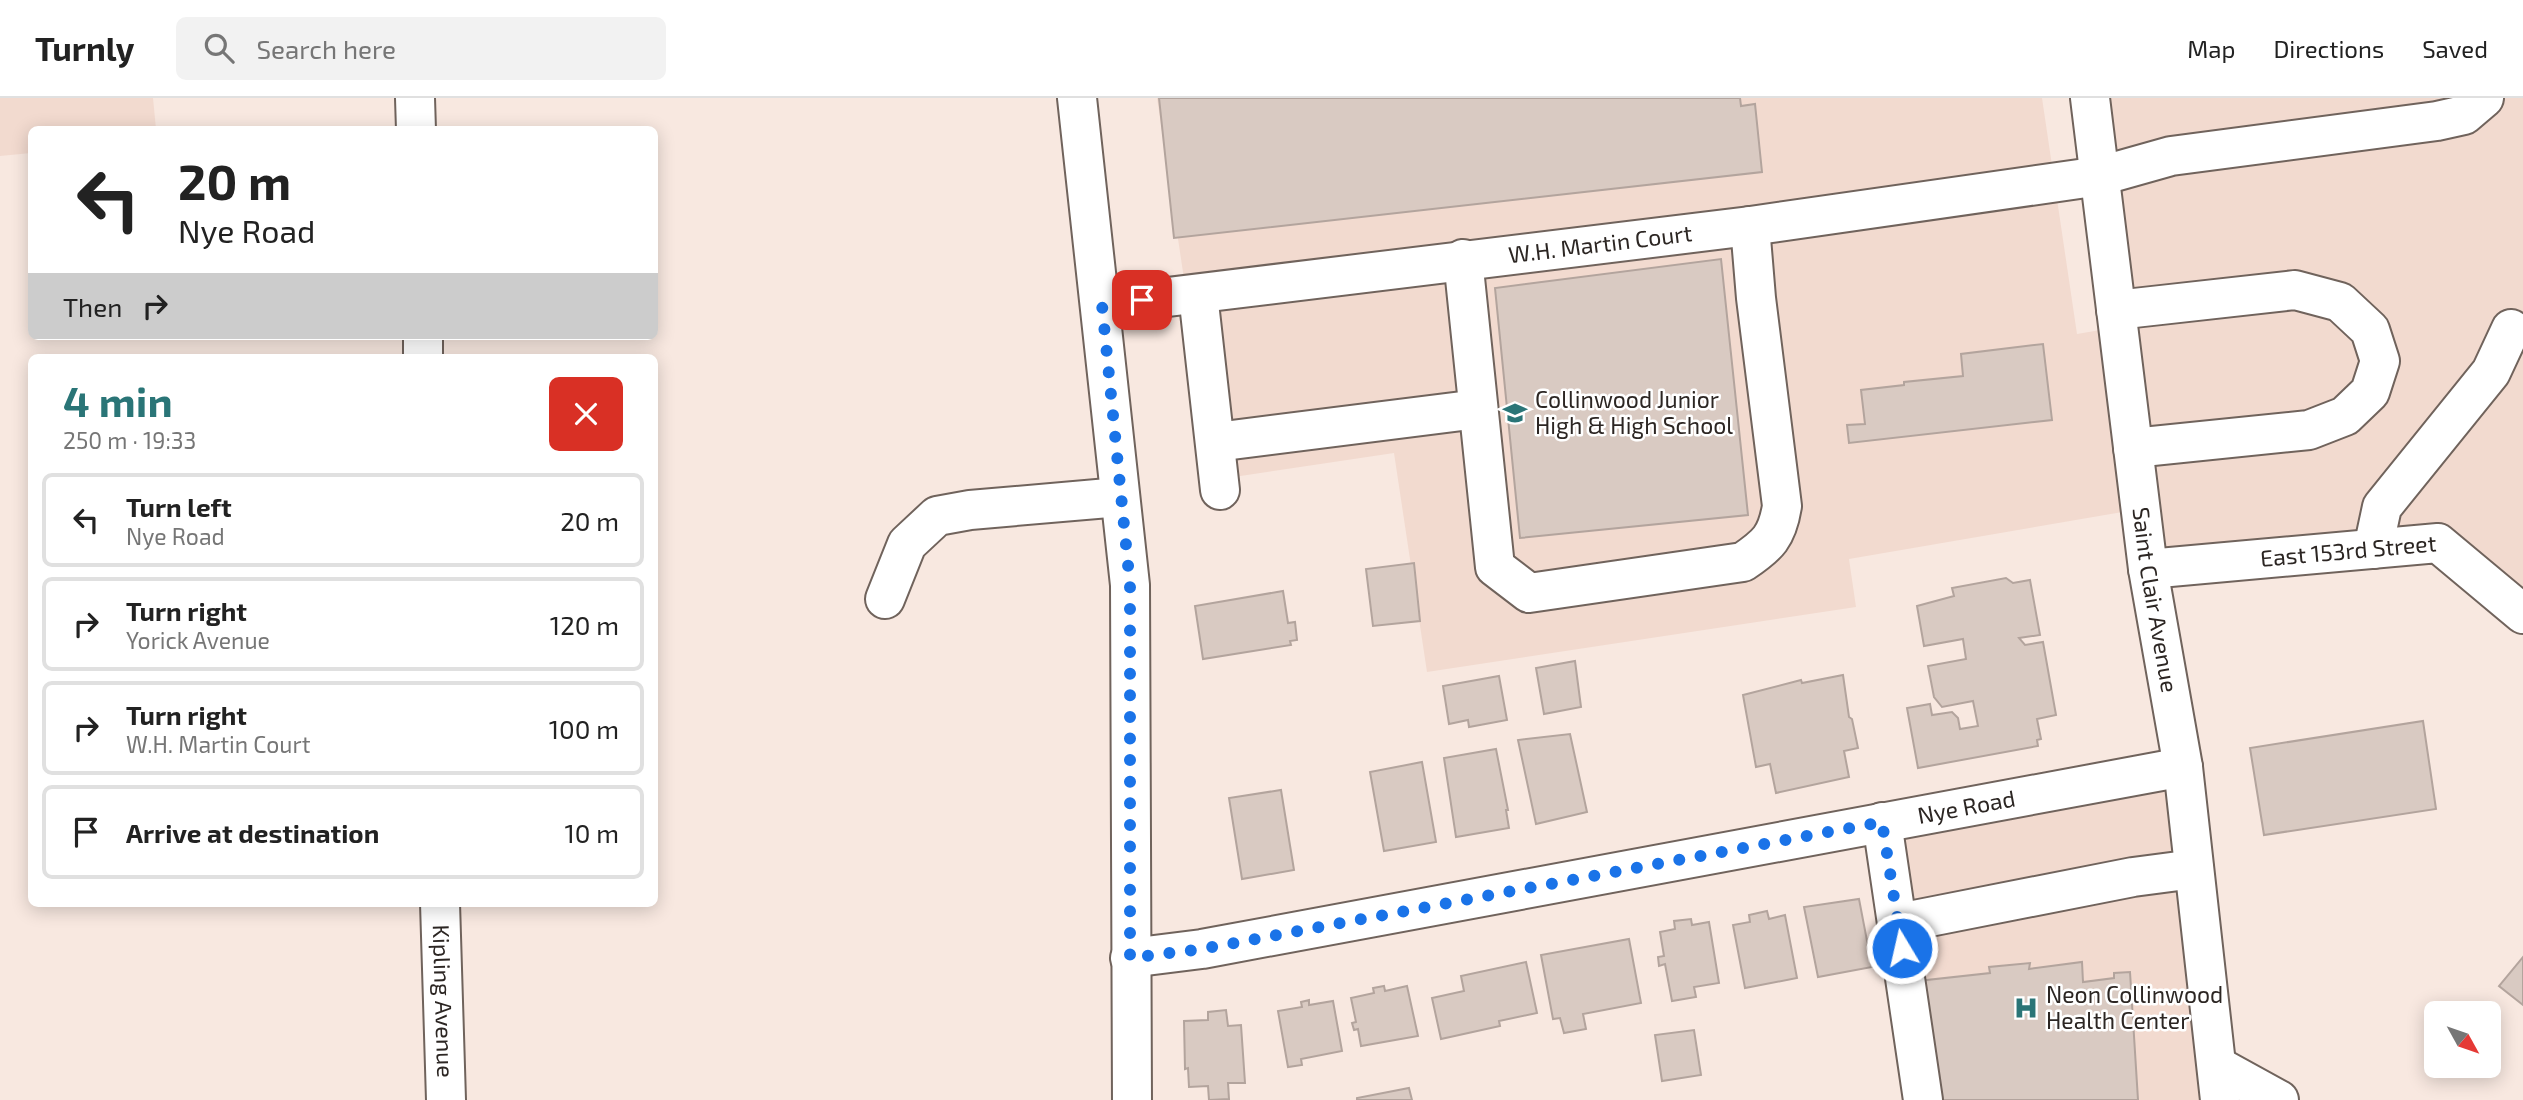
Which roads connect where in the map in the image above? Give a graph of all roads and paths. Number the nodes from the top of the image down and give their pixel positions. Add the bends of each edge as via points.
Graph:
1 (415, 98) edge
2 (1077, 98) edge
3 (2090, 98) edge
4 (2484, 98) edge
5 (416, 126) edge
6 (2100, 177) junction
7 (1750, 226) junction
8 (1463, 259) junction
9 (1198, 294) junction
10 (1102, 305) junction
11 (2116, 310) junction
12 (2519, 327) edge
13 (1478, 408) junction
14 (1216, 442) junction
15 (2133, 448) junction
16 (1220, 490) dead end
17 (1120, 497) junction
18 (2373, 549) junction
19 (2148, 569) junction
20 (885, 599) dead end
21 (2523, 614) edge
22 (2183, 767) junction
23 (1882, 822) junction
24 (2194, 869) junction
25 (440, 907) edge
26 (1899, 923) junction
27 (1130, 958) junction
28 (2219, 1083) edge
29 (446, 1100) edge
30 (1132, 1100) edge
31 (1923, 1100) edge
32 (2279, 1100) edge

1 - 5 street
2 - 10 street
3 - 6 street, Saint Clair Avenue
4 - 6 street, W.H. Martin Court via 2464,114 2437,121 2171,156
6 - 7 street, W.H. Martin Court
6 - 11 street, Saint Clair Avenue
7 - 8 street, W.H. Martin Court
7 - 13 street via 1782,506 1779,528 1764,548 1743,562 1529,593 1495,567
8 - 9 street, W.H. Martin Court
8 - 13 street
9 - 10 street, W.H. Martin Court
9 - 14 street
10 - 17 street
11 - 15 street, Saint Clair Avenue
11 - 15 street via 2295,290 2340,302 2370,330 2380,361 2370,392 2345,416 2309,430
12 - 18 street via 2491,372 2382,507
13 - 14 street
14 - 16 street
15 - 19 street, Saint Clair Avenue
17 - 20 street via 937,516 907,544
17 - 27 street via 1130,585
18 - 19 street, East 153rd Street
18 - 21 street, East 153rd Street via 2438,543
19 - 22 street, Saint Clair Avenue
22 - 23 street, Nye Road
22 - 24 street, Saint Clair Avenue
23 - 26 street
23 - 27 street, Nye Road via 1216,947
24 - 26 street
24 - 28 street, Saint Clair Avenue
25 - 29 street, Kipling Avenue
26 - 31 street
27 - 30 street
28 - 32 street

